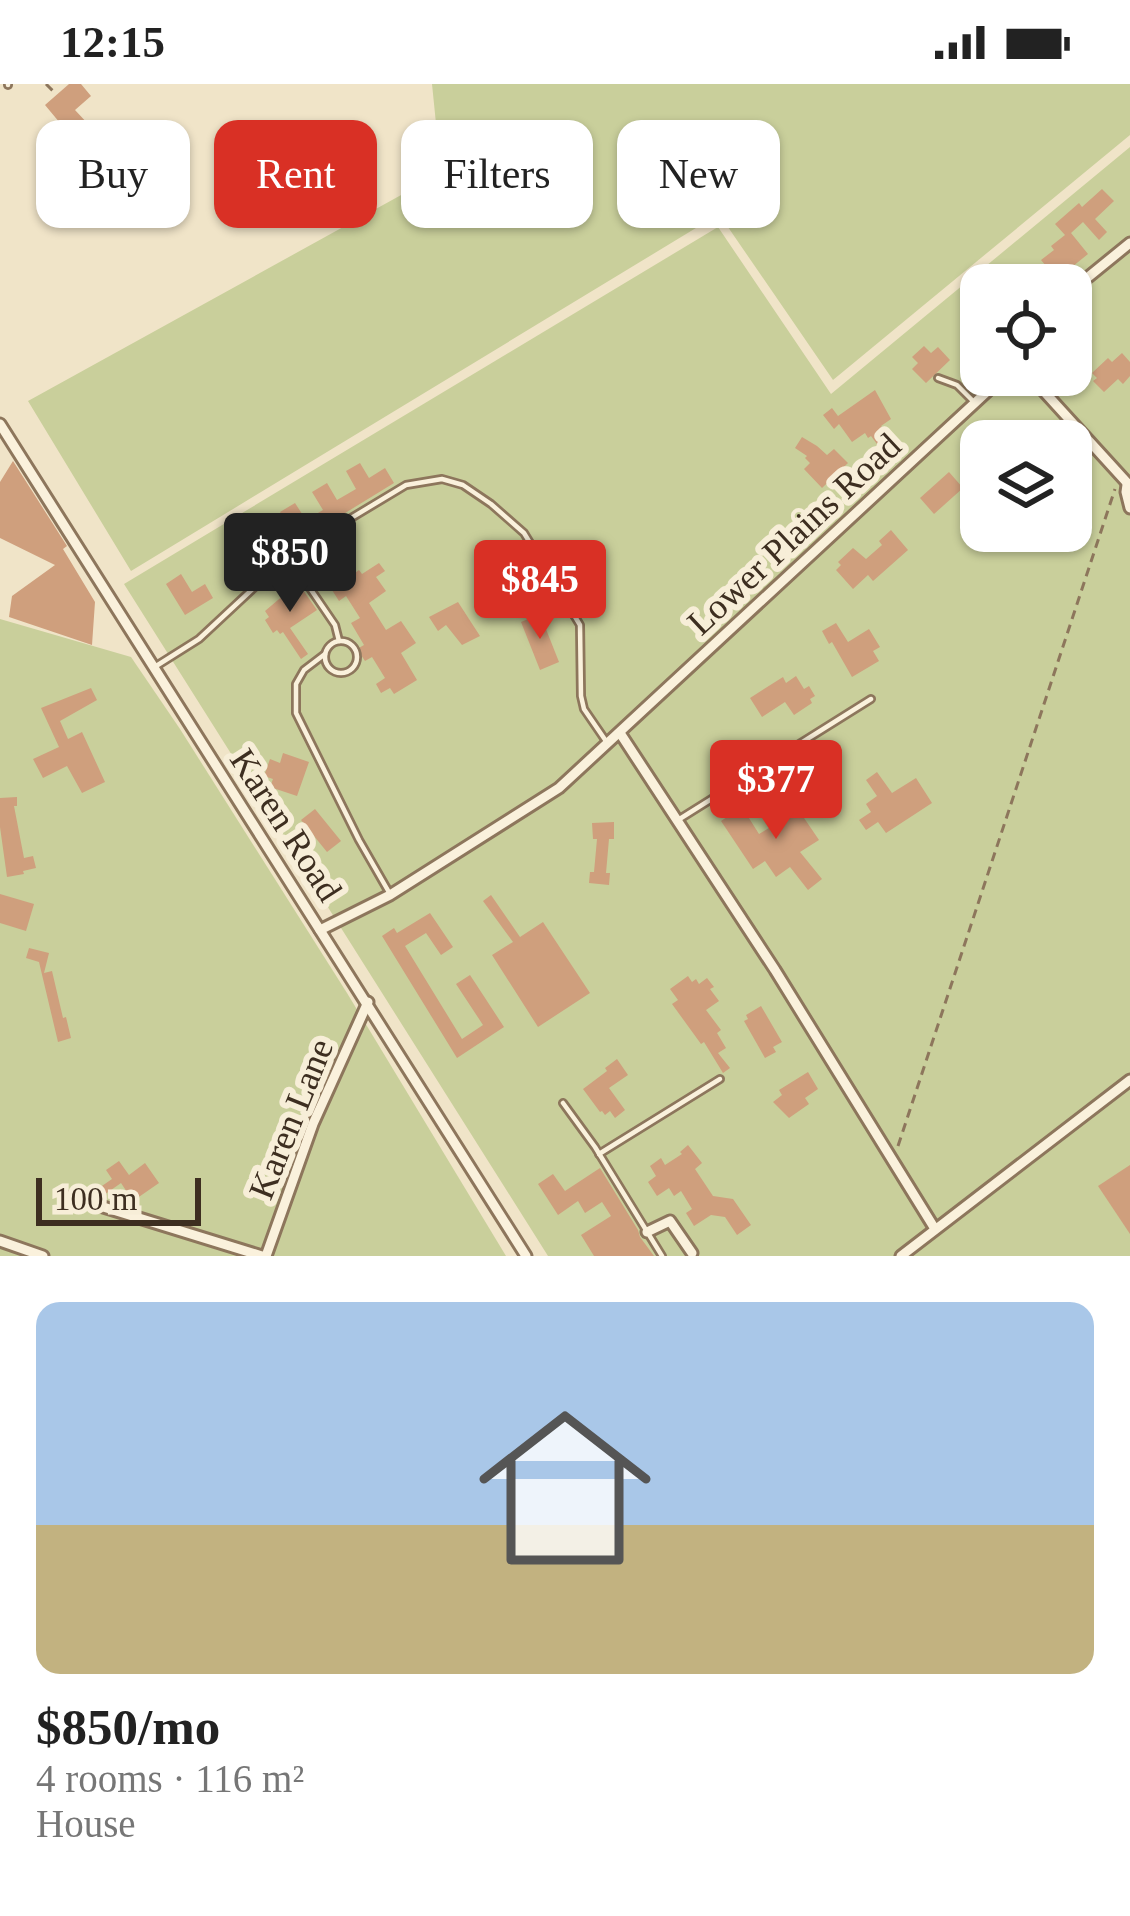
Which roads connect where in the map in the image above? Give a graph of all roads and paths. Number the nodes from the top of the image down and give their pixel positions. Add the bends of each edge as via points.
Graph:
1 (46, 84) edge
2 (54, 92) dead end
3 (1130, 243) edge
4 (1092, 274) edge
5 (938, 378) dead end
6 (984, 396) edge
7 (1048, 396) edge
8 (976, 404) junction
9 (0, 426) edge
10 (1126, 483) edge
11 (1130, 508) edge
12 (288, 556) junction
13 (338, 641) junction
14 (325, 654) junction
15 (153, 668) junction
16 (871, 699) dead end
17 (620, 733) junction
18 (608, 745) junction
19 (678, 820) junction
20 (390, 895) junction
21 (320, 930) junction
22 (368, 1002) junction
23 (720, 1078) dead end
24 (1130, 1080) edge
25 (562, 1103) dead end
26 (599, 1154) junction
27 (894, 1160) junction
28 (71, 1197) dead end
29 (935, 1229) junction
30 (647, 1232) junction
31 (0, 1241) edge
32 (692, 1253) edge
33 (44, 1256) edge
34 (264, 1256) edge
35 (526, 1256) edge
36 (662, 1256) edge
37 (901, 1256) edge

1 - 2 path
3 - 4 street
5 - 8 lane
6 - 8 street, Lower Plains Road
7 - 10 street
8 - 17 street, Lower Plains Road
9 - 15 street, Karen Road
10 - 11 street
10 - 27 path
12 - 13 lane
12 - 15 lane via 200,639
12 - 18 lane via 406,485 463,485 524,533 580,625 584,709
13 - 14 lane
13 - 14 lane via 355,650 352,668 334,672
14 - 20 lane via 296,684 296,713
15 - 21 street, Karen Road
16 - 19 lane
17 - 18 street, Lower Plains Road
17 - 19 street
18 - 20 street, Lower Plains Road via 536,804
19 - 27 street
20 - 21 street, Lower Plains Road
21 - 22 street, Karen Road
22 - 34 street, Karen Lane
22 - 35 street, Karen Road
23 - 26 lane
24 - 29 street
25 - 26 lane
26 - 30 lane
27 - 29 street
28 - 34 street
29 - 37 street
30 - 32 street via 670,1221
30 - 36 lane
31 - 33 street

